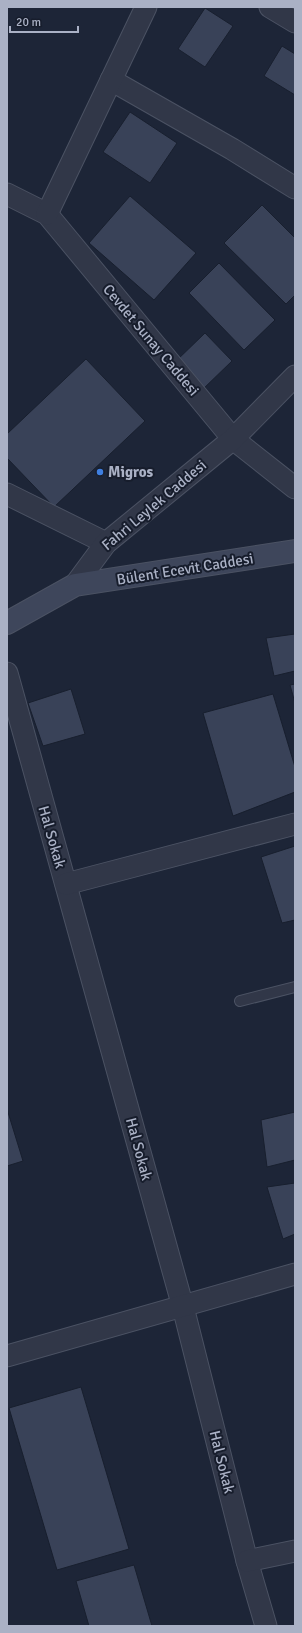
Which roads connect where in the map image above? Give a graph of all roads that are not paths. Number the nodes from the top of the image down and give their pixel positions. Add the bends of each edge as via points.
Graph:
1 (146, 7) edge
2 (270, 7) edge
3 (295, 22) edge
4 (111, 80) junction
5 (295, 188) edge
6 (7, 194) edge
7 (47, 214) junction
8 (295, 376) edge
9 (233, 439) junction
10 (295, 488) edge
11 (7, 494) edge
12 (106, 543) junction
13 (295, 551) edge
14 (74, 585) junction
15 (7, 623) edge
16 (7, 673) edge
17 (295, 824) edge
18 (66, 884) junction
19 (295, 987) edge
20 (240, 1001) dead end
21 (295, 1274) edge
22 (183, 1306) junction
23 (7, 1356) edge
24 (295, 1551) edge
25 (247, 1561) junction
26 (266, 1626) edge

1 - 4 street
2 - 3 street
4 - 5 street
4 - 7 street
6 - 7 street, Cevdet Sunay Caddesi
7 - 9 street, Cevdet Sunay Caddesi
8 - 9 street, Fahri Leylek Caddesi
9 - 10 street, Cevdet Sunay Caddesi
9 - 12 street, Fahri Leylek Caddesi
11 - 12 street
12 - 14 street, Fahri Leylek Caddesi
13 - 14 street, Bülent Ecevit Caddesi
14 - 15 street, Fahri Leylek Caddesi
16 - 18 street, Hal Sokak
17 - 18 street
18 - 22 street, Hal Sokak
19 - 20 lane
21 - 22 street
22 - 23 street
22 - 25 street, Hal Sokak
24 - 25 street
25 - 26 street, Hal Sokak

